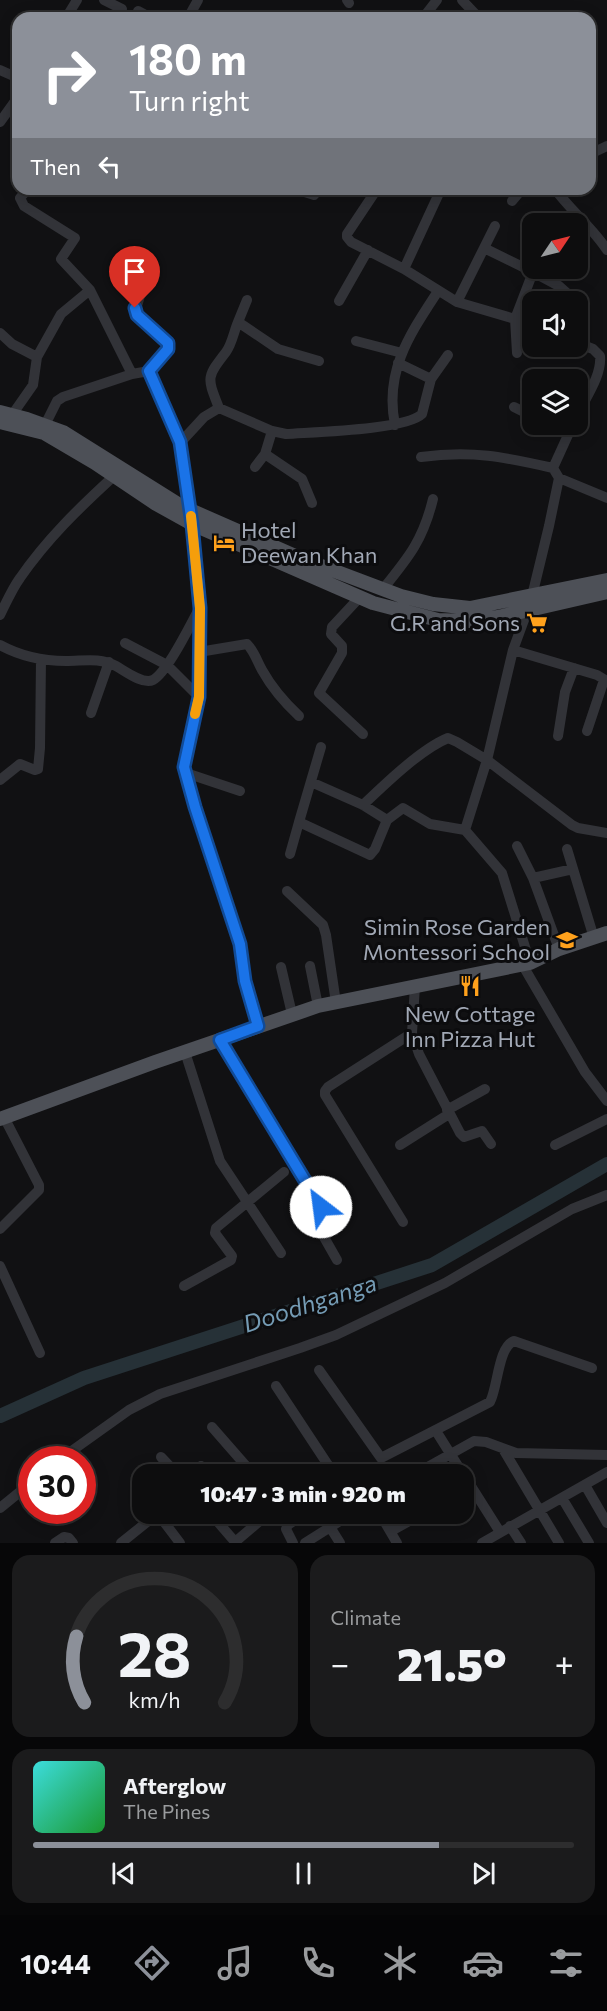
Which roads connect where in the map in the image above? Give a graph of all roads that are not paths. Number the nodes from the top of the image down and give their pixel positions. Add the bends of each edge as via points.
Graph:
1 (104, 0) edge
2 (437, 0) edge
3 (462, 0) edge
4 (122, 9) dead end
5 (428, 12) edge
6 (473, 12) edge
7 (12, 105) edge
8 (0, 122) edge
9 (23, 195) edge
10 (373, 195) edge
11 (438, 195) edge
12 (517, 195) edge
13 (560, 195) edge
14 (512, 201) dead end
15 (495, 226) dead end
16 (602, 233) edge
17 (484, 248) junction
18 (369, 250) junction
19 (607, 250) edge
20 (147, 267) dead end
21 (522, 267) edge
22 (404, 269) junction
23 (530, 279) edge
24 (546, 279) edge
25 (90, 290) junction
26 (438, 291) junction
27 (565, 291) edge
28 (247, 300) dead end
29 (339, 301) dead end
30 (457, 303) junction
31 (515, 318) junction
32 (522, 321) edge
33 (238, 322) junction
34 (0, 333) edge
35 (356, 341) dead end
36 (588, 348) edge
37 (517, 353) dead end
38 (448, 355) dead end
39 (37, 357) junction
40 (400, 358) junction
41 (319, 361) dead end
42 (604, 368) edge
43 (149, 371) junction
44 (132, 374) junction
45 (431, 379) junction
46 (588, 396) edge
47 (514, 407) dead end
48 (219, 408) junction
49 (522, 411) edge
50 (4, 416) edge
51 (394, 424) junction
52 (45, 425) junction
53 (272, 431) junction
54 (568, 435) edge
55 (180, 442) junction
56 (265, 454) junction
57 (421, 458) dead end
58 (255, 467) dead end
59 (556, 473) junction
60 (114, 476) junction
61 (607, 498) edge
62 (433, 499) dead end
63 (312, 503) dead end
64 (191, 517) junction
65 (607, 579) edge
66 (383, 589) junction
67 (607, 592) edge
68 (359, 598) junction
69 (530, 603) junction
70 (200, 608) junction
71 (0, 615) edge
72 (124, 643) dead end
73 (0, 645) edge
74 (513, 650) junction
75 (199, 652) junction
76 (41, 659) junction
77 (109, 662) junction
78 (167, 665) junction
79 (574, 668) junction
80 (606, 681) edge
81 (199, 697) junction
82 (90, 713) dead end
83 (299, 716) dead end
84 (587, 731) dead end
85 (363, 734) dead end
86 (558, 736) dead end
87 (321, 747) dead end
88 (487, 760) junction
89 (186, 773) junction
90 (0, 780) edge
91 (311, 782) junction
92 (240, 791) dead end
93 (363, 805) junction
94 (387, 820) junction
95 (299, 822) junction
96 (465, 830) junction
97 (607, 832) edge
98 (518, 846) dead end
99 (567, 849) dead end
100 (290, 854) dead end
101 (573, 869) junction
102 (533, 878) junction
103 (287, 891) dead end
104 (601, 935) edge
105 (559, 950) junction
106 (526, 964) junction
107 (310, 966) dead end
108 (280, 967) dead end
109 (415, 986) junction
110 (336, 1003) junction
111 (318, 1006) junction
112 (292, 1014) junction
113 (258, 1026) junction
114 (412, 1033) junction
115 (220, 1040) junction
116 (185, 1052) junction
117 (485, 1089) dead end
118 (607, 1101) edge
119 (448, 1112) junction
120 (2, 1118) edge
121 (607, 1119) edge
122 (491, 1144) dead end
123 (555, 1144) dead end
124 (400, 1145) dead end
125 (284, 1172) dead end
126 (607, 1195) edge
127 (247, 1204) junction
128 (403, 1222) dead end
129 (0, 1229) edge
130 (281, 1253) dead end
131 (337, 1260) dead end
132 (0, 1266) edge
133 (184, 1286) dead end
134 (40, 1353) dead end
135 (592, 1368) dead end
136 (320, 1370) dead end
137 (276, 1386) dead end
138 (212, 1427) dead end
139 (436, 1431) junction
140 (79, 1446) edge
141 (503, 1449) junction
142 (451, 1454) junction
143 (607, 1455) edge
144 (161, 1457) dead end
145 (168, 1464) edge
146 (244, 1464) edge
147 (327, 1464) edge
148 (433, 1464) edge
149 (457, 1464) edge
150 (607, 1472) edge
151 (585, 1485) junction
152 (18, 1493) edge
153 (562, 1498) junction
154 (474, 1499) edge
155 (0, 1508) edge
156 (539, 1510) junction
157 (607, 1523) edge
158 (146, 1524) edge
159 (165, 1524) edge
160 (220, 1524) edge
161 (256, 1524) edge
162 (289, 1524) edge
163 (335, 1524) edge
164 (386, 1524) edge
165 (404, 1524) edge
166 (253, 1526) joint
167 (510, 1526) junction
168 (330, 1527) junction
169 (391, 1531) junction
170 (497, 1537) edge
171 (126, 1541) edge
172 (55, 1543) edge
173 (73, 1543) edge
174 (180, 1543) edge
175 (236, 1543) edge
176 (293, 1543) edge
177 (305, 1543) edge
178 (340, 1543) edge
179 (397, 1543) edge
180 (482, 1543) edge
181 (521, 1543) edge
182 (559, 1543) edge
183 (590, 1543) edge

1 - 4 street
2 - 5 street
3 - 6 street
7 - 8 street
9 - 25 street via 20,198 24,206 75,238 61,260
10 - 18 street via 347,237
11 - 22 street
12 - 14 street
13 - 16 street via 574,213
15 - 17 street
16 - 19 street
17 - 21 street
17 - 30 street
18 - 22 street
18 - 29 street
20 - 43 street via 145,288 135,312 169,346
22 - 26 street
23 - 31 street
24 - 27 street
25 - 39 street via 61,314
25 - 44 street
26 - 30 street
26 - 40 street
28 - 33 street
30 - 31 street
31 - 32 street
31 - 37 street
33 - 41 street via 278,349
33 - 48 street via 211,376
34 - 39 street
35 - 40 street
36 - 42 street via 600,356
38 - 45 street
39 - 50 street via 33,385
40 - 45 street
40 - 51 street via 391,394
42 - 46 street
43 - 44 street
43 - 55 street
44 - 52 street via 63,397
45 - 51 street via 422,414
47 - 49 street
48 - 53 street
48 - 55 street via 204,417
50 - 52 main road
50 - 60 main road via 44,433
51 - 53 street via 286,434
52 - 64 main road via 63,432
53 - 56 street
54 - 59 street
55 - 64 street
56 - 58 street
56 - 63 street via 302,478
57 - 59 street via 480,453
59 - 61 street
59 - 69 street via 549,526
60 - 64 main road via 156,504
60 - 71 street via 46,543 18,580
62 - 66 street via 413,552
64 - 66 main road
64 - 68 main road
64 - 70 street
65 - 69 main road
66 - 69 main road via 433,604 470,608
67 - 69 main road
68 - 69 main road via 438,620 468,621 498,617
68 - 85 street via 332,627 331,634 342,646 342,653 319,693
69 - 74 street
70 - 75 street
70 - 78 street
72 - 78 street
73 - 76 street
74 - 79 street
74 - 88 street
75 - 81 street
75 - 83 street via 247,644 283,702
76 - 77 street
76 - 90 street via 38,769 20,764
77 - 78 street via 146,681 155,678
77 - 82 street
78 - 81 street
79 - 80 street
79 - 86 street via 565,692
80 - 84 street
81 - 89 street
87 - 91 street
88 - 93 street via 448,738 396,774
88 - 96 street
88 - 97 street via 572,825
89 - 92 street
89 - 113 street via 240,944 245,981
91 - 93 street
91 - 95 street
93 - 94 street
94 - 95 street via 370,855
94 - 96 street via 403,808 430,824
95 - 100 street
96 - 106 street via 502,873
98 - 102 street
99 - 101 street
101 - 102 street
101 - 104 street
102 - 105 street
103 - 110 street via 323,925
104 - 105 main road
105 - 106 main road
106 - 109 main road
106 - 118 street via 585,1072
107 - 111 street
108 - 112 street
109 - 110 main road
109 - 114 street
110 - 111 main road
111 - 112 main road
112 - 113 main road
113 - 115 main road
114 - 119 street
114 - 128 street via 325,1091
115 - 116 main road
115 - 131 street via 321,1204 312,1216
116 - 120 main road
116 - 127 street via 214,1147
117 - 119 street
119 - 122 street via 462,1136 482,1131
119 - 124 street
120 - 129 street via 39,1190
121 - 123 street
125 - 127 street
126 - 140 street via 572,1209 445,1283 336,1335 160,1394 129,1410
127 - 130 street
127 - 133 street via 215,1230 231,1260
132 - 134 street
135 - 139 street via 510,1342 504,1350 489,1402
136 - 139 street via 381,1458
137 - 147 street
138 - 146 street
139 - 142 street
141 - 142 street via 474,1441
141 - 143 street via 530,1454
141 - 156 street
142 - 148 street
142 - 149 street
144 - 145 street
150 - 151 street
151 - 153 street
151 - 157 street
152 - 155 street
153 - 156 street
153 - 183 street
154 - 170 street
156 - 167 street
156 - 182 street
158 - 171 street
159 - 174 street
160 - 175 street
161 - 166 street
162 - 176 street via 286,1529
163 - 168 street
164 - 169 street
165 - 169 street
166 - 175 street
167 - 170 street
167 - 181 street
168 - 177 street
168 - 178 street
169 - 179 street
170 - 180 street
172 - 173 street via 64,1537

